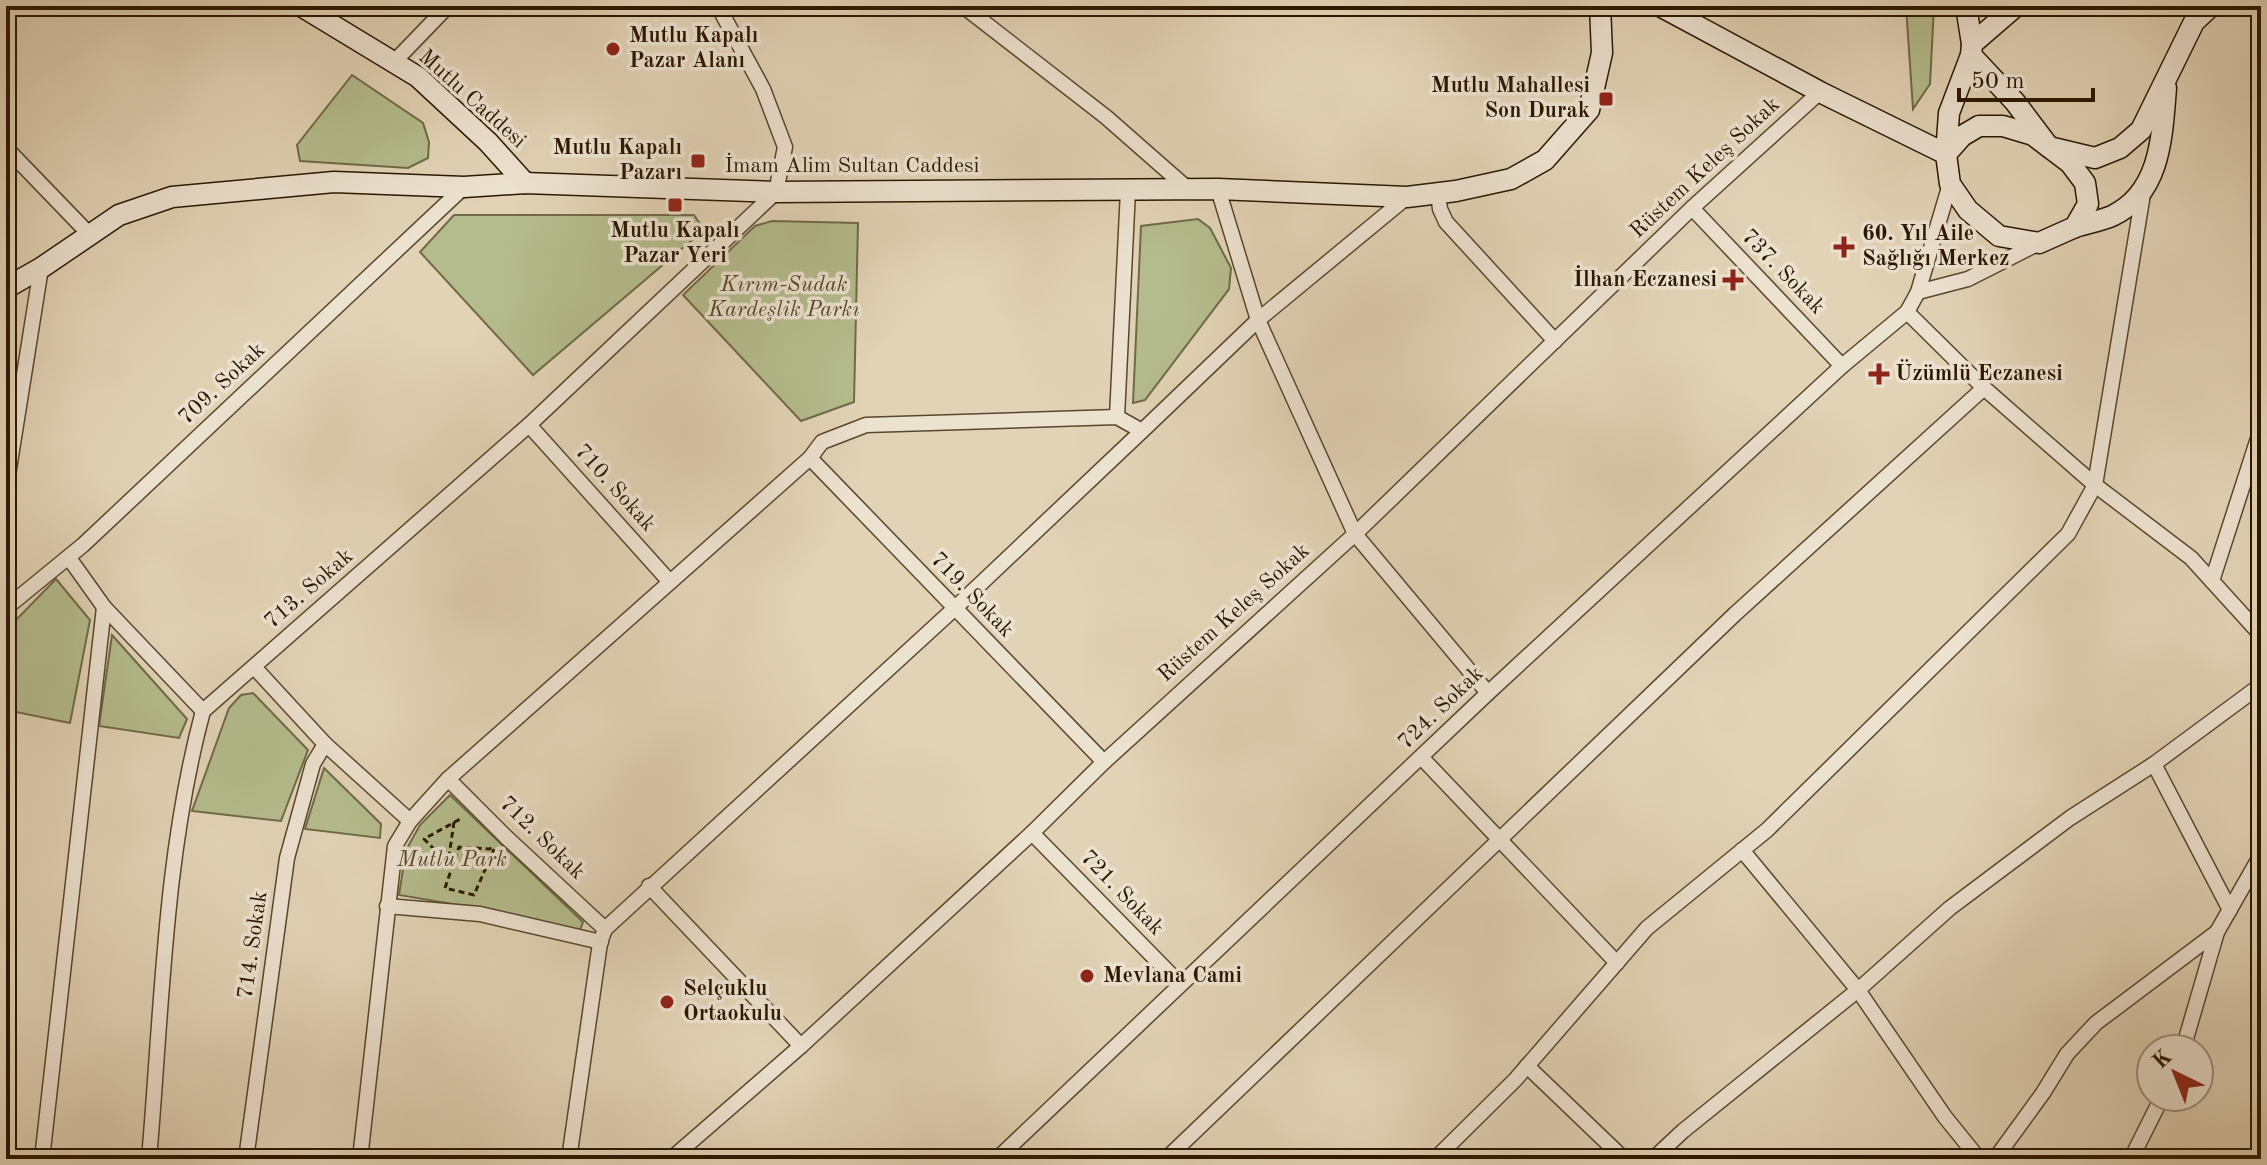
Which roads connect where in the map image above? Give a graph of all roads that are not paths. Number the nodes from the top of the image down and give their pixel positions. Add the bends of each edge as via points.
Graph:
1 (301, 6) edge
2 (448, 6) edge
3 (718, 6) edge
4 (963, 6) edge
5 (1600, 6) edge
6 (1660, 6) edge
7 (1966, 6) edge
8 (2016, 6) edge
9 (2211, 6) edge
10 (1972, 50) junction
11 (394, 62) junction
12 (2167, 80) junction
13 (1820, 92) junction
14 (2049, 147) junction
15 (6, 148) edge
16 (1946, 154) junction
17 (525, 183) junction
18 (1950, 184) junction
19 (464, 187) junction
20 (2144, 187) junction
21 (1188, 189) junction
22 (1218, 189) junction
23 (1128, 190) junction
24 (776, 192) junction
25 (1438, 193) junction
26 (1407, 197) junction
27 (1692, 208) junction
28 (2075, 227) junction
29 (90, 235) junction
30 (2039, 243) junction
31 (41, 268) junction
32 (6, 288) edge
33 (1918, 292) junction
34 (1907, 312) junction
35 (1258, 320) junction
36 (1555, 341) junction
37 (1842, 366) junction
38 (1984, 388) junction
39 (1117, 417) junction
40 (529, 425) junction
41 (2261, 429) edge
42 (1142, 431) junction
43 (810, 458) junction
44 (2095, 485) junction
45 (6, 488) edge
46 (1355, 534) junction
47 (69, 558) junction
48 (2212, 581) junction
49 (670, 582) junction
50 (104, 607) junction
51 (6, 608) edge
52 (955, 608) junction
53 (2261, 635) edge
54 (254, 667) junction
55 (2261, 685) edge
56 (1488, 693) junction
57 (203, 711) junction
58 (325, 744) junction
59 (1422, 758) junction
60 (1104, 762) junction
61 (2154, 764) junction
62 (448, 779) junction
63 (410, 821) junction
64 (1032, 833) junction
65 (1499, 840) junction
66 (1742, 850) junction
67 (2261, 855) edge
68 (649, 886) junction
69 (387, 906) junction
70 (2230, 910) junction
71 (2217, 932) junction
72 (603, 936) junction
73 (1617, 963) junction
74 (1180, 984) junction
75 (1858, 990) junction
76 (2188, 1033) edge
77 (801, 1046) junction
78 (1527, 1066) junction
79 (2154, 1113) edge
80 (42, 1159) edge
81 (149, 1159) edge
82 (246, 1159) edge
83 (360, 1159) edge
84 (569, 1159) edge
85 (671, 1159) edge
86 (997, 1159) edge
87 (1166, 1159) edge
88 (1435, 1159) edge
89 (1624, 1159) edge
90 (1653, 1159) edge
91 (1979, 1159) edge
92 (1995, 1159) edge
93 (2131, 1159) edge

1 - 11 street, Mutlu Caddesi
2 - 11 street
3 - 24 street via 763,89 785,147
4 - 21 street via 1106,117
5 - 25 street, İmam Alim Sultan Caddesi via 1602,53 1589,110 1569,136 1545,160 1511,179
6 - 13 street
7 - 10 street
8 - 10 street
9 - 12 street via 2194,22
10 - 14 street
10 - 16 street via 1949,113
11 - 17 street, Mutlu Caddesi via 418,77
12 - 14 street via 2141,130 2120,148 2095,158
12 - 20 street via 2162,137 2153,176
13 - 16 street
13 - 27 street, Rüstem Keleş Sokak
14 - 16 street via 2018,130 1979,126
14 - 28 street via 2085,183 2088,204
15 - 29 street
16 - 18 street
17 - 19 street, İmam Alim Sultan Caddesi
17 - 24 street, İmam Alim Sultan Caddesi
18 - 30 street via 1968,210 1999,236
18 - 33 street, 724. Sokak
19 - 29 street, İmam Alim Sultan Caddesi via 334,182 172,197 119,215
19 - 47 street, 709. Sokak
20 - 28 street via 2132,204 2110,217
20 - 44 street
21 - 22 street, İmam Alim Sultan Caddesi
21 - 23 street, İmam Alim Sultan Caddesi
22 - 26 street, İmam Alim Sultan Caddesi
22 - 35 street
23 - 24 street, İmam Alim Sultan Caddesi
23 - 39 street
24 - 40 street, 713. Sokak
25 - 26 street, İmam Alim Sultan Caddesi
25 - 36 street via 1446,222
26 - 35 street
27 - 36 street, Rüstem Keleş Sokak
27 - 37 street, 737. Sokak
28 - 30 street
29 - 31 street, İmam Alim Sultan Caddesi
30 - 33 street via 1968,279
31 - 32 street, İmam Alim Sultan Caddesi
31 - 45 street
33 - 34 street, 724. Sokak
34 - 37 street, 724. Sokak
34 - 38 street
35 - 42 street
35 - 46 street
36 - 46 street, Rüstem Keleş Sokak
37 - 56 street, 724. Sokak
38 - 44 street
38 - 65 street via 1735,614
39 - 42 street
39 - 43 street via 866,425 822,442
40 - 49 street, 710. Sokak
40 - 54 street, 713. Sokak
41 - 48 street
42 - 52 street
43 - 49 street
43 - 52 street, 719. Sokak
44 - 48 street via 2191,558
44 - 66 street via 2068,534
46 - 56 street
46 - 60 street, Rüstem Keleş Sokak
47 - 50 street
47 - 51 street, 709. Sokak
48 - 53 street
49 - 62 street
50 - 57 street
50 - 80 street
52 - 60 street, 719. Sokak
52 - 68 street
54 - 57 street, 713. Sokak
54 - 58 street
55 - 61 street
56 - 59 street, 724. Sokak
57 - 81 street via 176,830
58 - 63 street
58 - 82 street, 714. Sokak via 313,764 287,858
59 - 65 street
59 - 74 street, 724. Sokak
60 - 64 street, Rüstem Keleş Sokak
61 - 70 street
61 - 75 street via 2070,818 1950,908
62 - 63 street
62 - 72 street, 712. Sokak
63 - 69 street via 395,846
64 - 74 street, 721. Sokak
64 - 77 street, Rüstem Keleş Sokak
65 - 73 street
65 - 87 street
66 - 73 street via 1647,928
66 - 75 street
67 - 70 street
68 - 72 street
68 - 77 street
69 - 72 street via 480,914
69 - 83 street
70 - 71 street
71 - 76 street
71 - 92 street via 2096,1023 2067,1054
72 - 84 street
73 - 78 street
74 - 86 street, 724. Sokak
75 - 90 street
75 - 91 street
77 - 85 street, Rüstem Keleş Sokak
78 - 88 street
78 - 89 street
79 - 93 street

